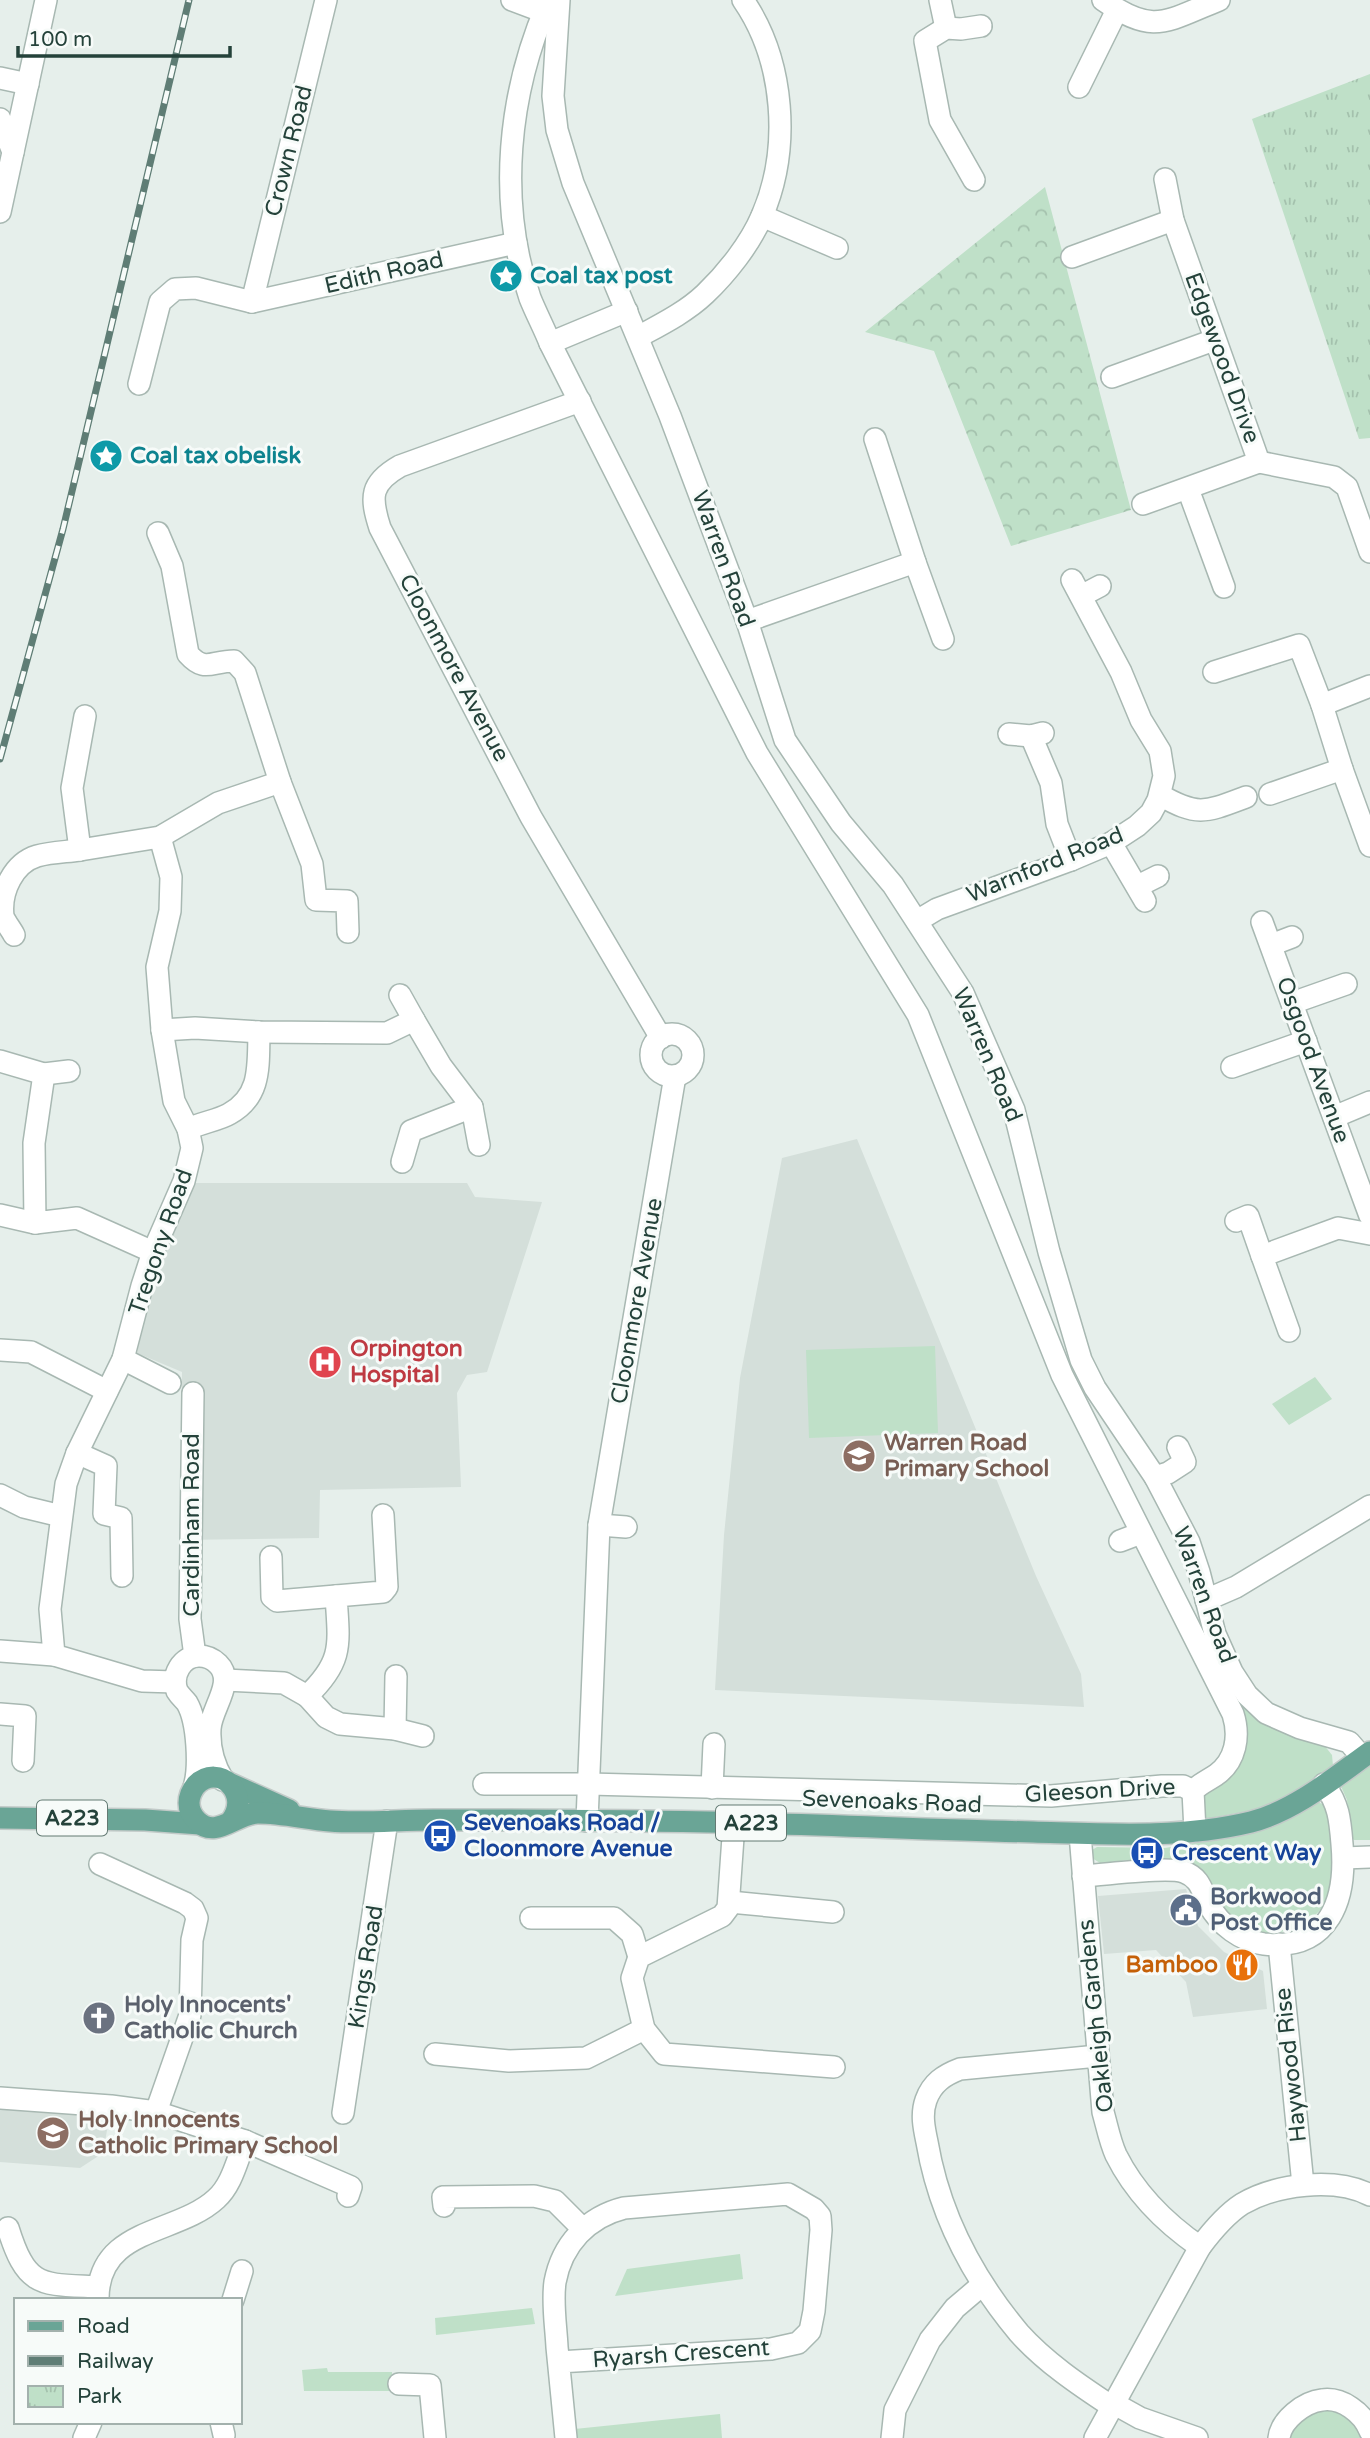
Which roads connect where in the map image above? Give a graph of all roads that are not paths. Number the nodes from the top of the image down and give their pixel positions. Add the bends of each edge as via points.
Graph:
1 (46, 0) edge
2 (326, 0) edge
3 (512, 0) edge
4 (743, 0) edge
5 (940, 0) edge
6 (1219, 0) edge
7 (551, 4) edge
8 (1110, 5) edge
9 (981, 26) dead end
10 (946, 28) junction
11 (0, 78) edge
12 (28, 84) junction
13 (1079, 86) dead end
14 (0, 119) edge
15 (13, 152) junction
16 (974, 171) dead end
17 (1165, 179) dead end
18 (0, 212) edge
19 (762, 216) junction
20 (1173, 220) junction
21 (516, 243) junction
22 (837, 248) dead end
23 (1072, 257) dead end
24 (253, 302) junction
25 (627, 311) junction
26 (638, 337) junction
27 (1214, 340) junction
28 (550, 342) junction
29 (1112, 377) dead end
30 (139, 384) dead end
31 (580, 401) junction
32 (875, 439) dead end
33 (1259, 462) junction
34 (1188, 489) junction
35 (1143, 504) dead end
36 (158, 533) dead end
37 (1370, 552) edge
38 (915, 562) junction
39 (1100, 586) dead end
40 (1224, 587) dead end
41 (747, 621) junction
42 (943, 639) dead end
43 (1214, 672) dead end
44 (1370, 686) edge
45 (1322, 705) junction
46 (85, 716) dead end
47 (1009, 734) dead end
48 (1342, 769) junction
49 (280, 782) junction
50 (1270, 794) dead end
51 (1160, 795) junction
52 (1246, 797) dead end
53 (1368, 834) edge
54 (160, 837) junction
55 (1111, 843) junction
56 (80, 850) junction
57 (1071, 860) junction
58 (1158, 876) dead end
59 (917, 921) junction
60 (1262, 922) dead end
61 (348, 932) dead end
62 (14, 935) dead end
63 (1292, 937) dead end
64 (1270, 945) junction
65 (1346, 984) dead end
66 (400, 995) dead end
67 (1292, 1003) junction
68 (414, 1020) junction
69 (162, 1030) junction
70 (259, 1032) junction
71 (661, 1038) junction
72 (1306, 1041) junction
73 (0, 1061) edge
74 (1244, 1069) dead end
75 (69, 1072) dead end
76 (44, 1074) junction
77 (675, 1076) junction
78 (1370, 1102) edge
79 (472, 1107) junction
80 (1334, 1117) junction
81 (188, 1129) junction
82 (479, 1144) dead end
83 (402, 1162) dead end
84 (0, 1215) edge
85 (1370, 1216) edge
86 (1236, 1221) dead end
87 (35, 1223) junction
88 (1370, 1234) edge
89 (153, 1252) junction
90 (1262, 1256) junction
91 (1289, 1331) dead end
92 (0, 1350) edge
93 (124, 1359) junction
94 (170, 1382) dead end
95 (107, 1391) junction
96 (193, 1393) dead end
97 (1178, 1447) dead end
98 (78, 1453) junction
99 (1154, 1477) junction
100 (0, 1494) edge
101 (1370, 1506) edge
102 (383, 1515) dead end
103 (61, 1517) junction
104 (599, 1525) junction
105 (626, 1527) dead end
106 (1141, 1533) junction
107 (1120, 1541) dead end
108 (271, 1557) dead end
109 (122, 1576) dead end
110 (336, 1596) junction
111 (1206, 1600) junction
112 (0, 1651) edge
113 (54, 1655) junction
114 (195, 1656) junction
115 (396, 1676) dead end
116 (175, 1682) junction
117 (221, 1690) junction
118 (307, 1696) junction
119 (186, 1702) junction
120 (0, 1714) edge
121 (395, 1729) junction
122 (424, 1736) dead end
123 (714, 1744) dead end
124 (1366, 1755) edge
125 (23, 1761) dead end
126 (227, 1782) junction
127 (484, 1784) dead end
128 (589, 1784) junction
129 (1324, 1784) junction
130 (712, 1788) junction
131 (192, 1791) junction
132 (1193, 1791) junction
133 (0, 1818) edge
134 (307, 1818) junction
135 (145, 1820) junction
136 (231, 1821) junction
137 (387, 1821) junction
138 (587, 1821) junction
139 (734, 1823) junction
140 (200, 1824) junction
141 (1195, 1831) junction
142 (1080, 1834) junction
143 (1370, 1857) edge
144 (1343, 1858) junction
145 (100, 1864) dead end
146 (1083, 1876) junction
147 (730, 1902) junction
148 (833, 1912) dead end
149 (531, 1918) dead end
150 (1279, 1944) junction
151 (639, 1957) junction
152 (644, 2029) junction
153 (435, 2054) dead end
154 (1098, 2056) junction
155 (834, 2067) dead end
156 (0, 2098) edge
157 (156, 2112) junction
158 (343, 2113) dead end
159 (245, 2141) junction
160 (1303, 2185) junction
161 (1370, 2195) edge
162 (348, 2196) dead end
163 (444, 2206) dead end
164 (8, 2228) dead end
165 (582, 2228) junction
166 (1200, 2247) junction
167 (242, 2271) dead end
168 (982, 2285) junction
169 (98, 2294) edge
170 (234, 2298) edge
171 (559, 2362) junction
172 (399, 2384) dead end
173 (1112, 2404) junction
174 (1370, 2431) edge
175 (435, 2438) edge
176 (566, 2438) edge
177 (892, 2438) edge
178 (1095, 2438) edge
179 (1197, 2438) edge
180 (1279, 2438) edge

1 - 12 street
2 - 24 street, Crown Road
3 - 7 street
4 - 19 street via 769,52 779,102 779,156
5 - 10 street
6 - 8 street via 1163,23 1139,22
7 - 21 street, Warren Road via 527,64 514,115 509,178
7 - 25 street, Warren Road via 557,130 573,183
8 - 13 street
9 - 10 street
10 - 16 street via 925,41 940,120
11 - 12 street
12 - 15 street
14 - 15 street
15 - 18 street
17 - 20 street, Edgewood Drive
19 - 22 street
19 - 26 street via 736,259 705,294
20 - 23 street
20 - 27 street, Edgewood Drive
21 - 24 street, Edith Road
21 - 28 street, Warren Road via 530,299
24 - 30 street via 196,288 175,289 160,302
25 - 26 street, Warren Road
25 - 28 street
26 - 41 street, Warren Road
27 - 29 street
27 - 33 street, Edgewood Drive
28 - 31 street, Warren Road
31 - 71 street, Cloonmore Avenue via 400,466 384,475 375,489 374,509 531,817
31 - 106 street, Warren Road via 757,753 918,1015 1062,1376
32 - 38 street
33 - 34 street
33 - 37 street, Edgewood Drive via 1334,477 1346,487
34 - 35 street
34 - 40 street
36 - 49 street via 172,566 188,654 197,664 207,666 234,661 244,673
38 - 41 street
38 - 42 street
39 - 51 street via 1076,588 1160,751 1164,776
41 - 59 street, Warren Road via 785,740 841,823
43 - 45 street via 1299,645
44 - 45 street
45 - 48 street
46 - 56 street via 72,788
47 - 57 street via 1038,734 1057,824
48 - 50 street
48 - 53 street
49 - 54 street via 219,803
49 - 61 street via 312,864 316,900 347,901
51 - 52 street via 1200,812
51 - 55 street, Warnford Road via 1137,827
54 - 56 street
54 - 69 street, Tregony Road via 171,877 170,911 158,967
55 - 57 street, Warnford Road
55 - 58 street via 1142,893
56 - 62 street via 39,855 15,870 1,900 3,916
57 - 59 street, Warnford Road via 937,909
59 - 99 street, Warren Road via 964,993 1014,1110 1081,1360
60 - 64 street, Osgood Avenue
63 - 64 street
64 - 67 street, Osgood Avenue
65 - 67 street
66 - 68 street
67 - 72 street, Osgood Avenue
68 - 70 street via 387,1033
68 - 79 street
69 - 70 street
69 - 81 street, Tregony Road via 174,1101
70 - 81 street via 257,1078 247,1101 227,1115
71 - 77 street via 652,1049 653,1062 661,1073
71 - 77 street, Cloonmore Avenue via 680,1036 693,1051 687,1070
72 - 74 street
72 - 80 street, Osgood Avenue
73 - 76 street
75 - 76 street
76 - 87 street via 34,1143
77 - 104 street, Cloonmore Avenue
78 - 80 street
79 - 82 street
79 - 83 street via 411,1131
80 - 85 street, Osgood Avenue
81 - 89 street, Tregony Road via 191,1149 184,1181
84 - 87 street
86 - 90 street via 1248,1216
87 - 89 street via 77,1218
88 - 90 street via 1338,1228
89 - 93 street, Tregony Road
90 - 91 street
92 - 95 street via 31,1352
93 - 94 street
93 - 95 street, Tregony Road
95 - 98 street, Tregony Road
96 - 114 street, Cardinham Road via 190,1619
97 - 99 street via 1185,1462
98 - 103 street, Tregony Road via 66,1484
98 - 109 street via 106,1466 104,1514 121,1518
99 - 111 street, Warren Road via 1192,1550
100 - 103 street via 24,1507
101 - 111 street via 1236,1587
102 - 110 street via 387,1587 383,1592
103 - 113 street, Tregony Road via 50,1609
104 - 105 street
104 - 128 street, Cloonmore Avenue
106 - 107 street, Warren Road
106 - 132 street, Warren Road via 1236,1722 1237,1738 1228,1761
108 - 110 street via 272,1597 276,1601
110 - 118 street via 336,1656 327,1675
111 - 124 street, Warren Road via 1225,1660 1256,1706 1278,1720 1349,1742
112 - 113 street
113 - 116 street via 142,1681
114 - 116 street via 180,1666
114 - 117 street via 217,1662 222,1669
115 - 121 street
116 - 119 street
117 - 118 street via 284,1683
117 - 119 street via 202,1706
117 - 126 street via 210,1736 215,1765
118 - 121 street via 326,1717 340,1724
119 - 131 street via 196,1742 198,1775
120 - 125 street via 25,1716
121 - 122 street
123 - 130 street
124 - 129 main road, Sevenoaks Road / A223
126 - 131 main road, A223 via 207,1779
126 - 134 main road, Sevenoaks Road / A223
126 - 136 main road via 239,1798
127 - 128 street, Gleeson Drive
128 - 130 street, Gleeson Drive
128 - 138 street, Cloonmore Avenue
129 - 141 main road, Sevenoaks Road / A223 via 1262,1818
129 - 144 street via 1337,1807
130 - 132 street, Gleeson Drive via 1051,1796 1162,1786
131 - 135 main road, A223 via 174,1809
131 - 140 main road via 190,1811
132 - 141 street
133 - 135 main road, A223
134 - 136 main road, Sevenoaks Road / A223 via 251,1813
134 - 137 main road, Sevenoaks Road / A223
135 - 140 main road, A223
136 - 140 main road, A223 via 216,1828
137 - 138 main road, Sevenoaks Road / A223
137 - 158 street, Kings Road
138 - 139 main road, Sevenoaks Road / A223
139 - 142 main road, Sevenoaks Road / A223
139 - 147 street
141 - 142 main road, Sevenoaks Road / A223
142 - 146 street, Oakleigh Gardens
143 - 144 street
144 - 150 street via 1341,1894 1325,1923 1301,1940
145 - 157 street via 185,1903 197,1918 190,2015
146 - 150 street via 1186,1872 1200,1883 1226,1927 1250,1940
146 - 154 street, Oakleigh Gardens
147 - 148 street
147 - 151 street via 722,1916
149 - 151 street via 614,1918 632,1934
150 - 160 street, Haywood Rise
151 - 152 street via 632,1978
152 - 153 street via 586,2058 509,2061
152 - 155 street via 664,2054
154 - 166 street, Oakleigh Gardens via 1103,2112 1116,2154 1140,2193 1174,2229
154 - 168 street via 960,2069 932,2087 923,2117 931,2169 952,2228
156 - 157 street
157 - 159 street
159 - 162 street via 351,2187
159 - 169 street via 222,2194 121,2247 107,2264
160 - 161 street via 1339,2186
160 - 166 street via 1241,2205
163 - 165 street via 443,2197 534,2196 555,2201
164 - 169 street via 28,2273 48,2285
165 - 171 street via 555,2282
165 - 171 street, Ryarsh Crescent via 624,2208 788,2194 820,2216 814,2311 810,2331 798,2343 786,2346
166 - 173 street
167 - 170 street
168 - 173 street via 1021,2335 1071,2380
168 - 177 street via 955,2308 930,2340 895,2410
171 - 176 street
172 - 175 street via 430,2385
173 - 178 street
173 - 179 street
174 - 180 street via 1356,2410 1322,2399 1289,2417

